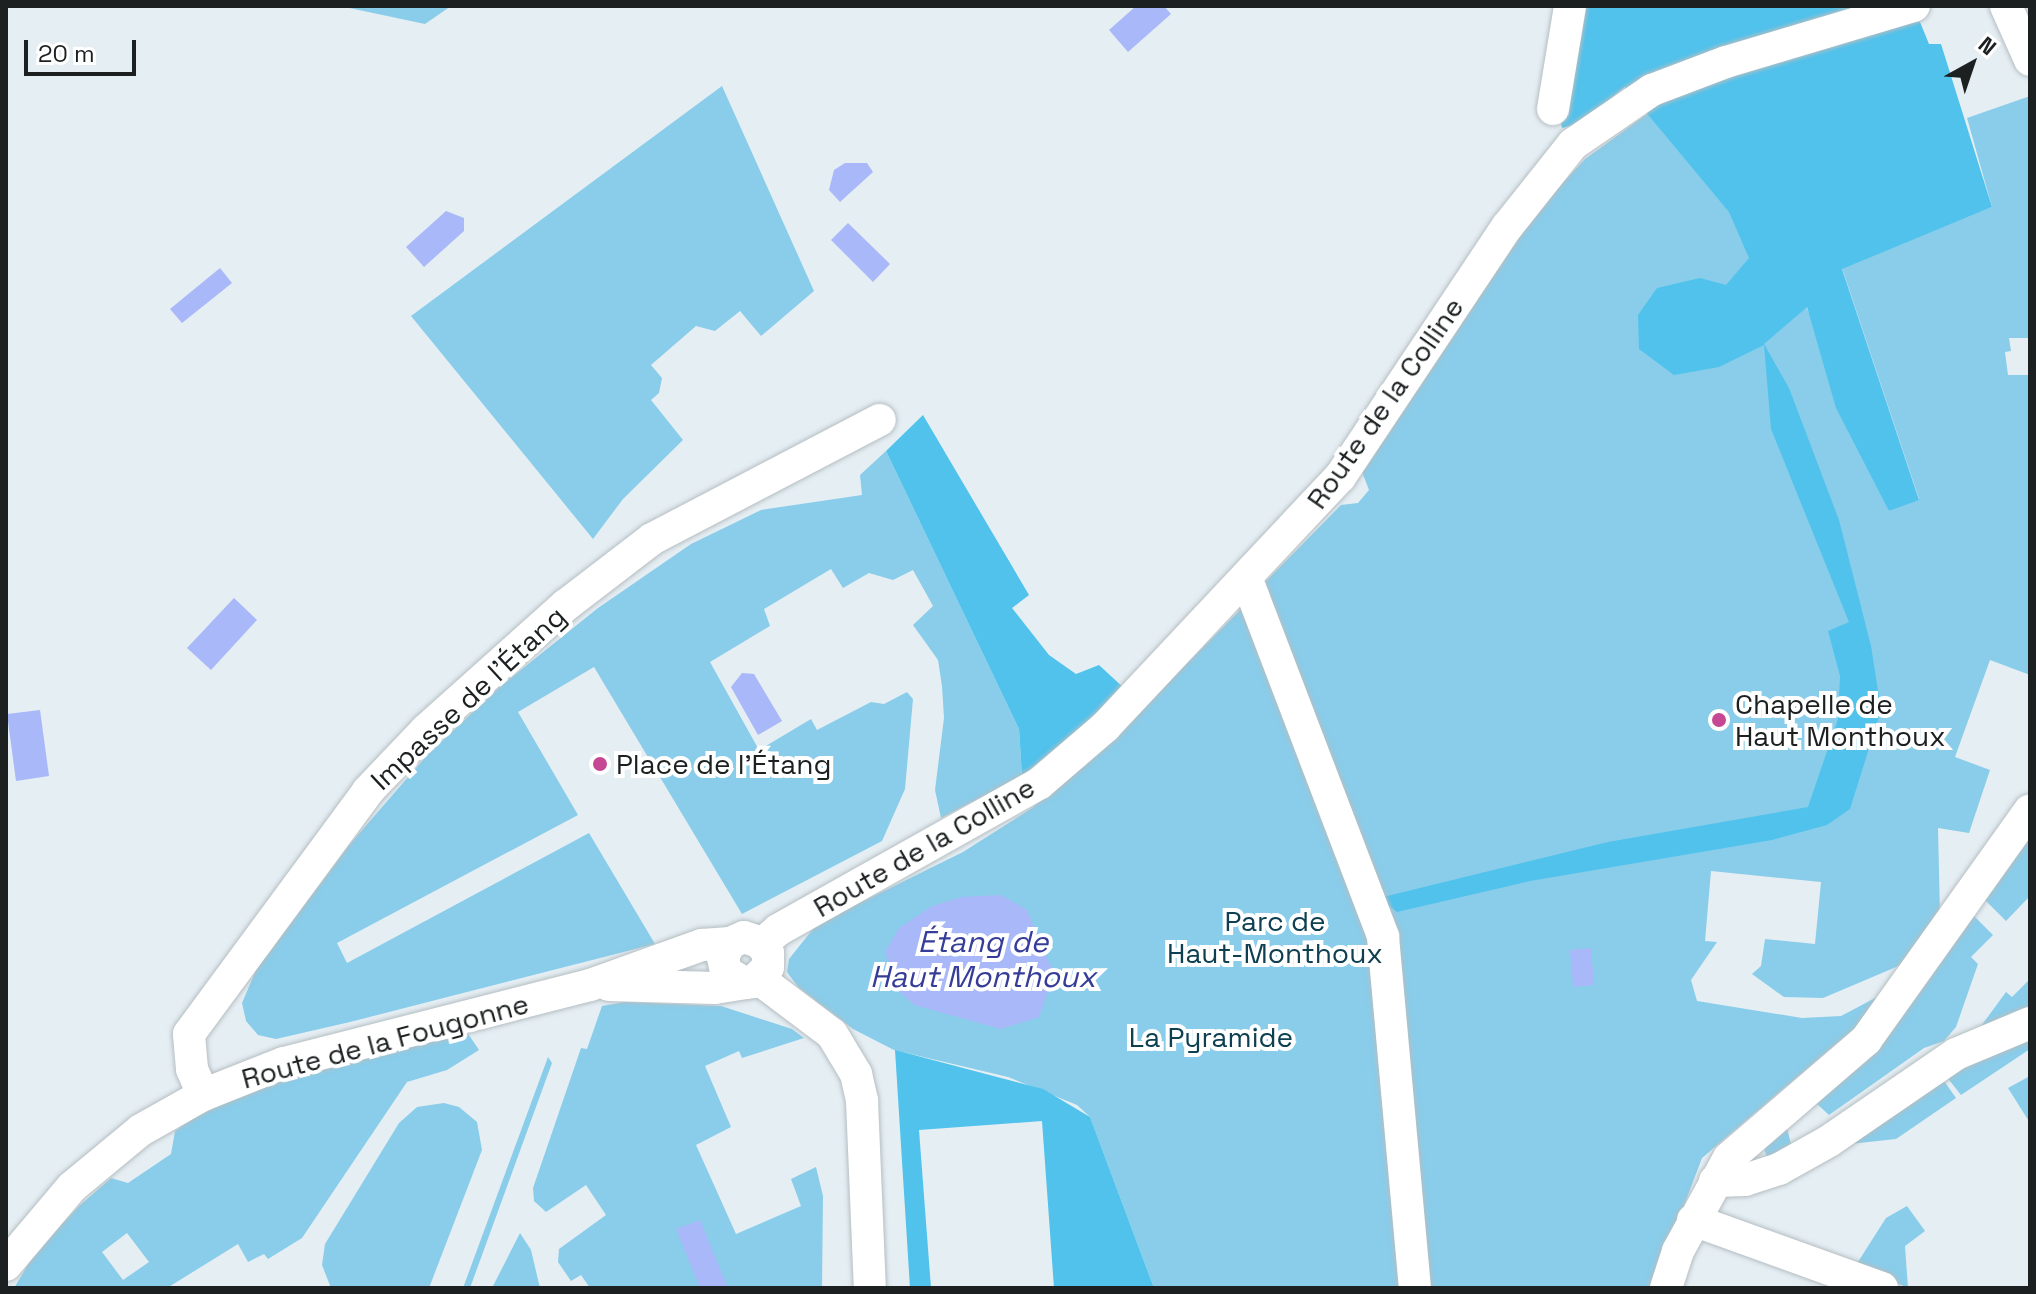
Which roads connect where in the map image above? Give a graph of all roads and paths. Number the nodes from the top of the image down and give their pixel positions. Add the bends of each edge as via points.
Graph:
1 (1570, 6) edge
2 (1914, 6) edge
3 (2006, 6) edge
4 (2030, 60) edge
5 (1553, 109) dead end
6 (880, 420) dead end
7 (1247, 580) junction
8 (2030, 810) edge
9 (730, 943) junction
10 (762, 944) junction
11 (752, 981) junction
12 (590, 985) junction
13 (2030, 1023) edge
14 (203, 1095) junction
15 (1715, 1181) junction
16 (1693, 1220) junction
17 (6, 1265) edge
18 (870, 1288) edge
19 (1415, 1288) edge
20 (1666, 1288) edge
21 (1882, 1288) edge

1 - 5 street
2 - 7 street, Route de la Colline via 1726,62 1652,90 1573,144 1507,227 1340,477
3 - 4 street
6 - 14 street, Impasse de l'Étang via 652,539 555,614 426,730 368,791 189,1034 192,1069
7 - 10 street, Route de la Colline via 1105,727 1040,783 778,930
7 - 19 street via 1383,937
8 - 15 street via 1866,1040 1729,1158
9 - 10 street via 744,937
9 - 11 street via 724,965 732,978
9 - 12 street, Route de la Fougonne via 702,945
10 - 11 street via 769,960
11 - 12 street, Route de la Fougonne via 715,988
11 - 18 street via 832,1034 856,1074 862,1101
12 - 14 street, Route de la Fougonne via 284,1063
13 - 15 street via 1956,1054 1779,1169 1745,1180
14 - 17 street, Route de la Fougonne via 141,1130 72,1187
15 - 16 street
16 - 20 street
16 - 21 street

